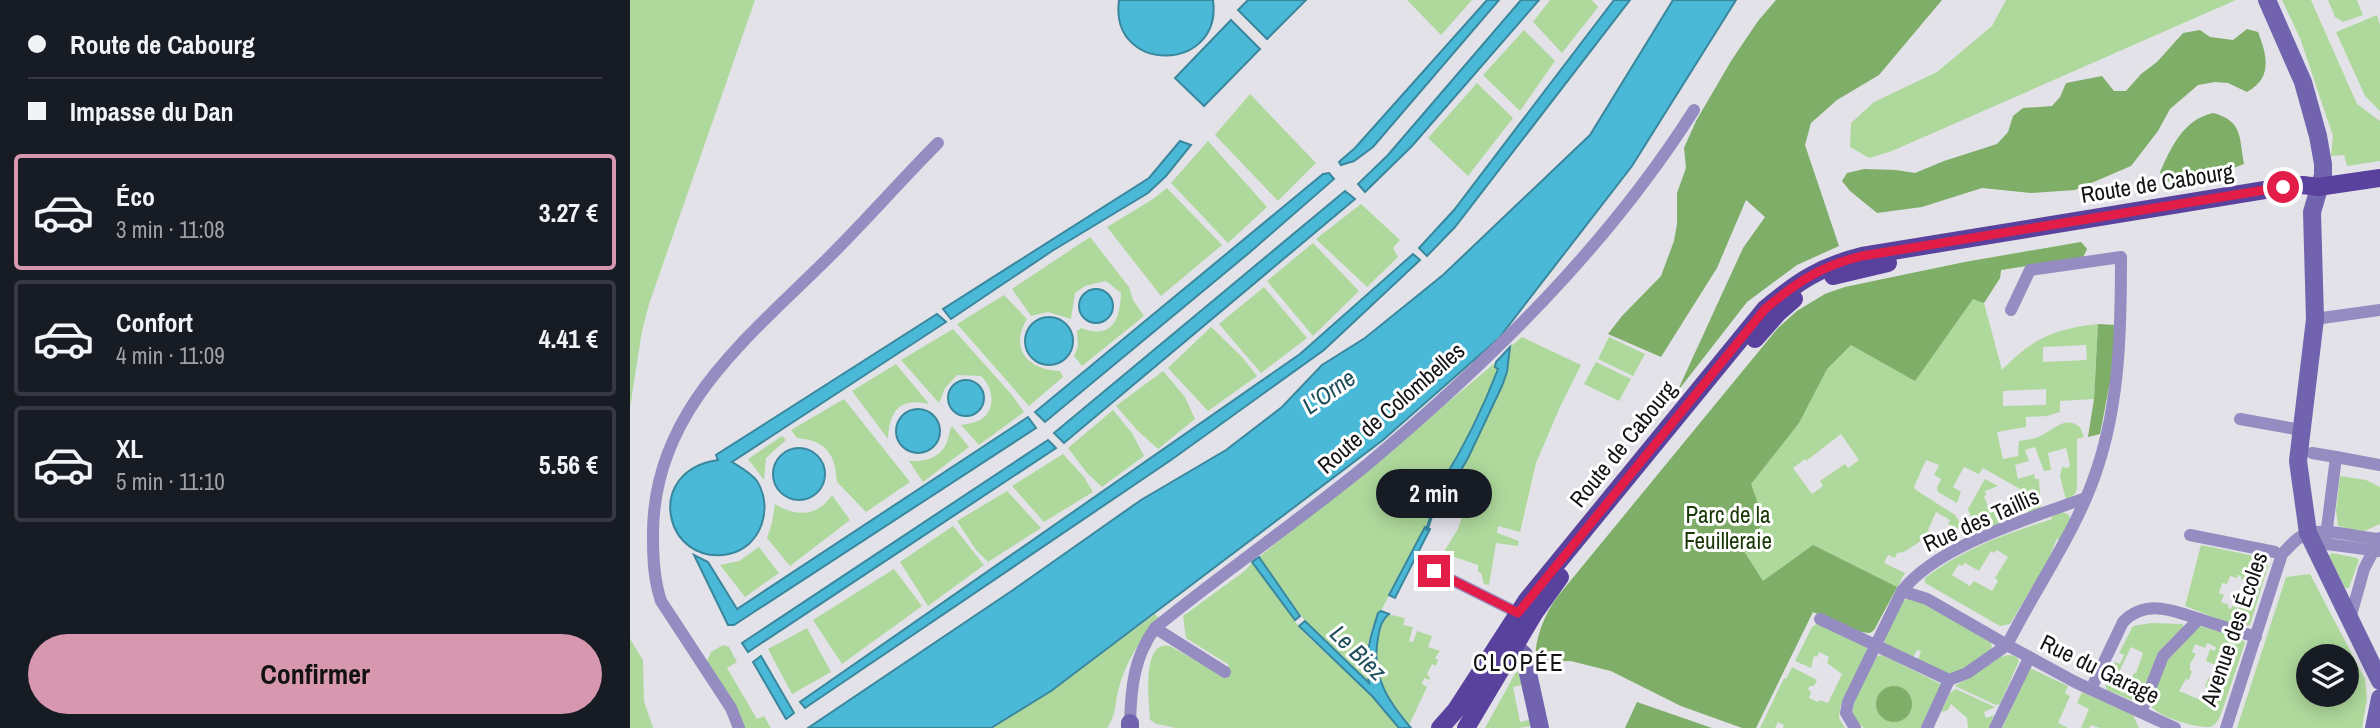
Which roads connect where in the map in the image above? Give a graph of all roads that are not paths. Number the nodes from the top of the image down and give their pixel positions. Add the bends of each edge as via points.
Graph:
1 (2267, 0) edge
2 (1694, 110) dead end
3 (938, 143) dead end
4 (2376, 181) edge
5 (2318, 187) junction
6 (2011, 310) dead end
7 (2380, 310) edge
8 (2315, 319) junction
9 (2240, 419) dead end
10 (2301, 430) junction
11 (2312, 453) dead end
12 (2336, 457) junction
13 (2380, 465) edge
14 (2085, 498) junction
15 (2190, 535) dead end
16 (2318, 538) junction
17 (2378, 543) edge
18 (2275, 552) dead end
19 (1434, 571) dead end
20 (1902, 591) junction
21 (1518, 613) junction
22 (1820, 619) dead end
23 (2199, 619) junction
24 (2350, 619) junction
25 (1155, 628) junction
26 (2256, 637) junction
27 (1876, 645) junction
28 (2007, 645) junction
29 (1515, 647) junction
30 (2029, 658) junction
31 (1225, 672) dead end
32 (1949, 680) junction
33 (2380, 681) edge
34 (2091, 690) junction
35 (2380, 698) edge
36 (2144, 719) edge
37 (1130, 725) edge
38 (740, 728) edge
39 (1440, 728) edge
40 (1466, 728) edge
41 (1540, 728) edge
42 (1855, 728) edge
43 (1927, 728) edge
44 (1996, 728) edge
45 (2175, 728) edge
46 (2226, 728) edge
47 (2374, 728) edge

1 - 5 street via 2303,82 2318,136 2324,169
2 - 25 street, Route de Colombelles via 1605,231 1501,345 1367,464
3 - 38 street via 727,359 692,403 666,457 654,512 656,588
4 - 5 main road
5 - 8 street via 2312,212
5 - 21 main road, Route de Cabourg via 2283,187 1862,256 1807,276 1765,309
5 - 29 main road, Route de Cabourg via 2290,197 1869,267 1814,286 1778,313 1754,341 1559,578
6 - 14 street via 2029,270 2121,257 2121,335 2114,397 2097,470
7 - 8 street
8 - 10 street
9 - 10 street
10 - 16 street via 2299,476
11 - 12 street
12 - 13 street
12 - 16 street
14 - 20 street, Rue des Taillis via 1974,541 1913,576
14 - 28 street
15 - 18 street
16 - 17 street
16 - 24 street
16 - 26 street, Avenue des Écoles via 2282,554
17 - 24 street via 2364,569
19 - 21 street
20 - 27 street
20 - 28 street, Rue du Garage via 1927,599
21 - 39 main road, Route de Cabourg
22 - 27 street
23 - 26 street
23 - 34 street via 2167,608 2131,614
23 - 36 street via 2163,656
24 - 33 street
25 - 31 street
25 - 37 street, Route de Colombelles via 1136,662
26 - 46 street, Avenue des Écoles
27 - 32 street
27 - 42 street via 1846,707
28 - 30 street, Rue du Garage
28 - 32 street
29 - 40 main road, Route de Cabourg
29 - 41 street via 1524,655
30 - 34 street, Rue du Garage
30 - 44 street
32 - 43 street
34 - 36 street, Rue du Garage
35 - 47 street
36 - 45 street, Rue du Garage

